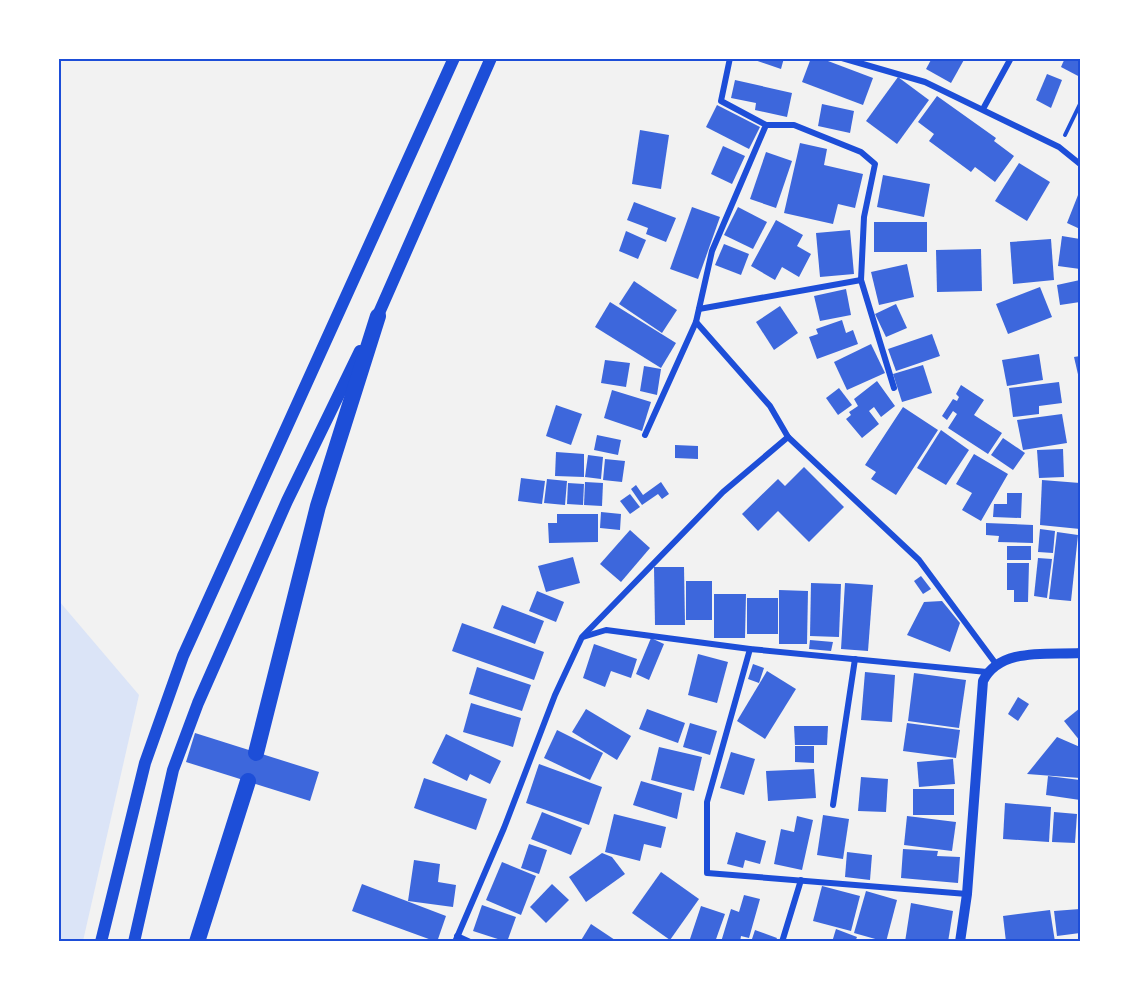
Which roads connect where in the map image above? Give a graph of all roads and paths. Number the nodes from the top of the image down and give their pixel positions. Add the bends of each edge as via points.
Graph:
1 (454, 58) edge
2 (491, 58) edge
3 (730, 58) edge
4 (842, 58) edge
5 (1011, 58) edge
6 (1080, 104) edge
7 (983, 109) junction
8 (766, 125) junction
9 (1059, 147) junction
10 (1080, 164) edge
11 (861, 280) junction
12 (699, 309) junction
13 (378, 316) junction
14 (696, 322) junction
15 (894, 388) dead end
16 (645, 435) dead end
17 (788, 437) junction
18 (582, 637) junction
19 (750, 649) junction
20 (1080, 653) edge
21 (855, 659) junction
22 (996, 664) junction
23 (987, 672) junction
24 (256, 753) dead end
25 (248, 781) dead end
26 (833, 806) dead end
27 (801, 880) junction
28 (967, 894) junction
29 (456, 939) edge
30 (101, 942) edge
31 (134, 942) edge
32 (197, 942) edge
33 (470, 942) edge
34 (782, 942) edge
35 (960, 942) edge

1 - 30 main road via 183,656 145,763
2 - 13 main road
3 - 8 street via 721,101
4 - 7 street via 925,82
5 - 7 street
6 - 9 path
7 - 9 street
8 - 11 street via 794,125 861,152 875,164 864,217
8 - 12 street via 712,251
9 - 10 street
11 - 12 street
11 - 15 street
12 - 14 street
13 - 24 highway via 318,506
13 - 31 main road via 287,501 198,703 173,770
14 - 16 street
14 - 17 street via 770,406
17 - 18 street via 723,492
17 - 22 street via 919,560
18 - 19 street via 606,630
18 - 29 street
19 - 21 street
19 - 27 street via 707,802 706,873
20 - 22 street via 1009,657
21 - 23 street
21 - 26 street
22 - 23 street
23 - 28 street via 983,681
25 - 32 highway
27 - 28 street
27 - 34 street
28 - 35 street
29 - 33 street

